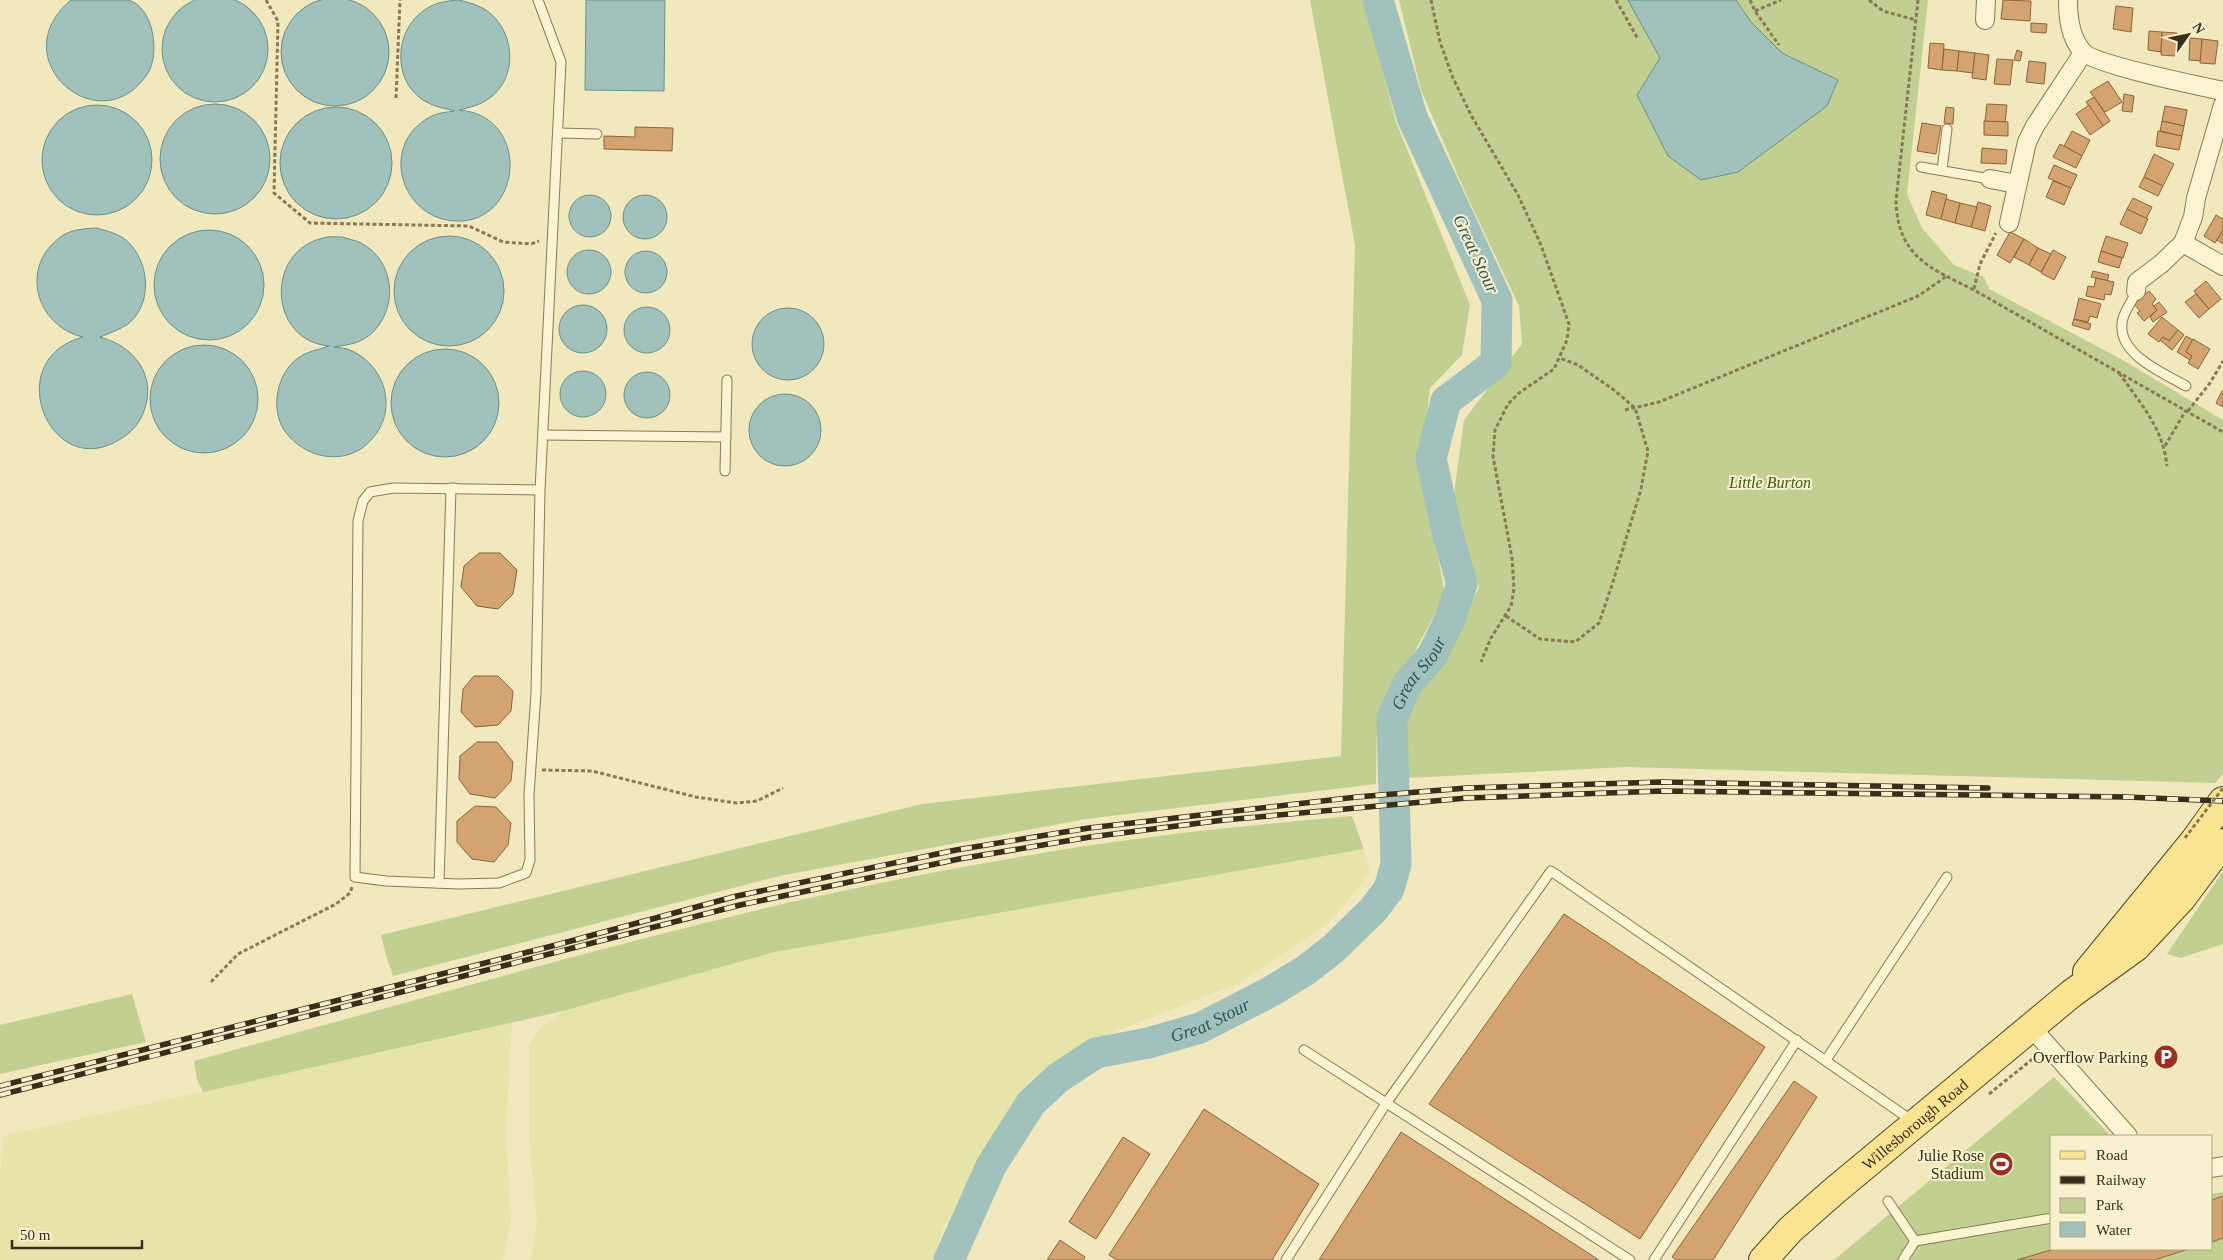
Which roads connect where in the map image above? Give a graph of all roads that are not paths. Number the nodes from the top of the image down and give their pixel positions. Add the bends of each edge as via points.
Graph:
1 (538, 0) edge
2 (1986, 0) edge
3 (2068, 0) edge
4 (1985, 20) dead end
5 (2083, 53) junction
6 (2223, 91) edge
7 (2223, 105) edge
8 (1947, 129) dead end
9 (558, 133) junction
10 (596, 134) dead end
11 (1921, 167) dead end
12 (1942, 170) junction
13 (1990, 179) joint
14 (2017, 184) junction
15 (2009, 223) road end
16 (2182, 243) junction
17 (2223, 266) edge
18 (2136, 291) joint
19 (727, 380) dead end
20 (2186, 386) dead end
21 (543, 435) junction
22 (726, 437) junction
23 (725, 471) dead end
24 (450, 488) junction
25 (540, 490) junction
26 (2223, 801) edge
27 (2223, 843) edge
28 (1947, 877) dead end
29 (439, 883) junction
30 (2071, 994) junction
31 (2032, 1027) junction
32 (1797, 1040) junction
33 (1304, 1050) dead end
34 (1826, 1060) junction
35 (1387, 1102) junction
36 (1916, 1124) junction
37 (2127, 1135) edge
38 (1888, 1200) dead end
39 (2050, 1218) edge
40 (1915, 1241) junction
41 (1764, 1259) edge
42 (1286, 1260) edge
43 (1630, 1260) edge
44 (1654, 1260) edge
45 (1903, 1260) edge

1 - 9 lane via 561,62
2 - 4 street
3 - 5 street via 2068,20 2074,40
5 - 6 street via 2104,63
5 - 14 street via 2035,126 2027,142
7 - 16 street via 2193,217
8 - 12 lane
9 - 10 lane
9 - 21 lane
11 - 12 lane
12 - 13 lane
13 - 14 street
14 - 15 street
16 - 17 street
16 - 18 street via 2137,282
18 - 20 lane via 2122,324 2125,340 2144,362
19 - 22 lane
21 - 22 lane
21 - 25 lane
22 - 23 lane
24 - 25 lane
24 - 29 lane
24 - 29 lane via 393,488 370,492 363,501 358,521 355,877
25 - 29 lane via 530,860 526,873 500,883
26 - 30 main road, Willesborough Road
27 - 30 main road, Willesborough Road via 2180,899 2136,948
28 - 34 lane
30 - 31 main road, Willesborough Road
31 - 36 main road, Willesborough Road
31 - 37 street
32 - 34 lane
32 - 35 lane via 1551,871
32 - 44 lane
33 - 35 lane
34 - 36 lane
35 - 42 lane
35 - 43 lane
36 - 41 main road, Willesborough Road via 1790,1230
38 - 40 lane
39 - 40 lane
40 - 45 lane

